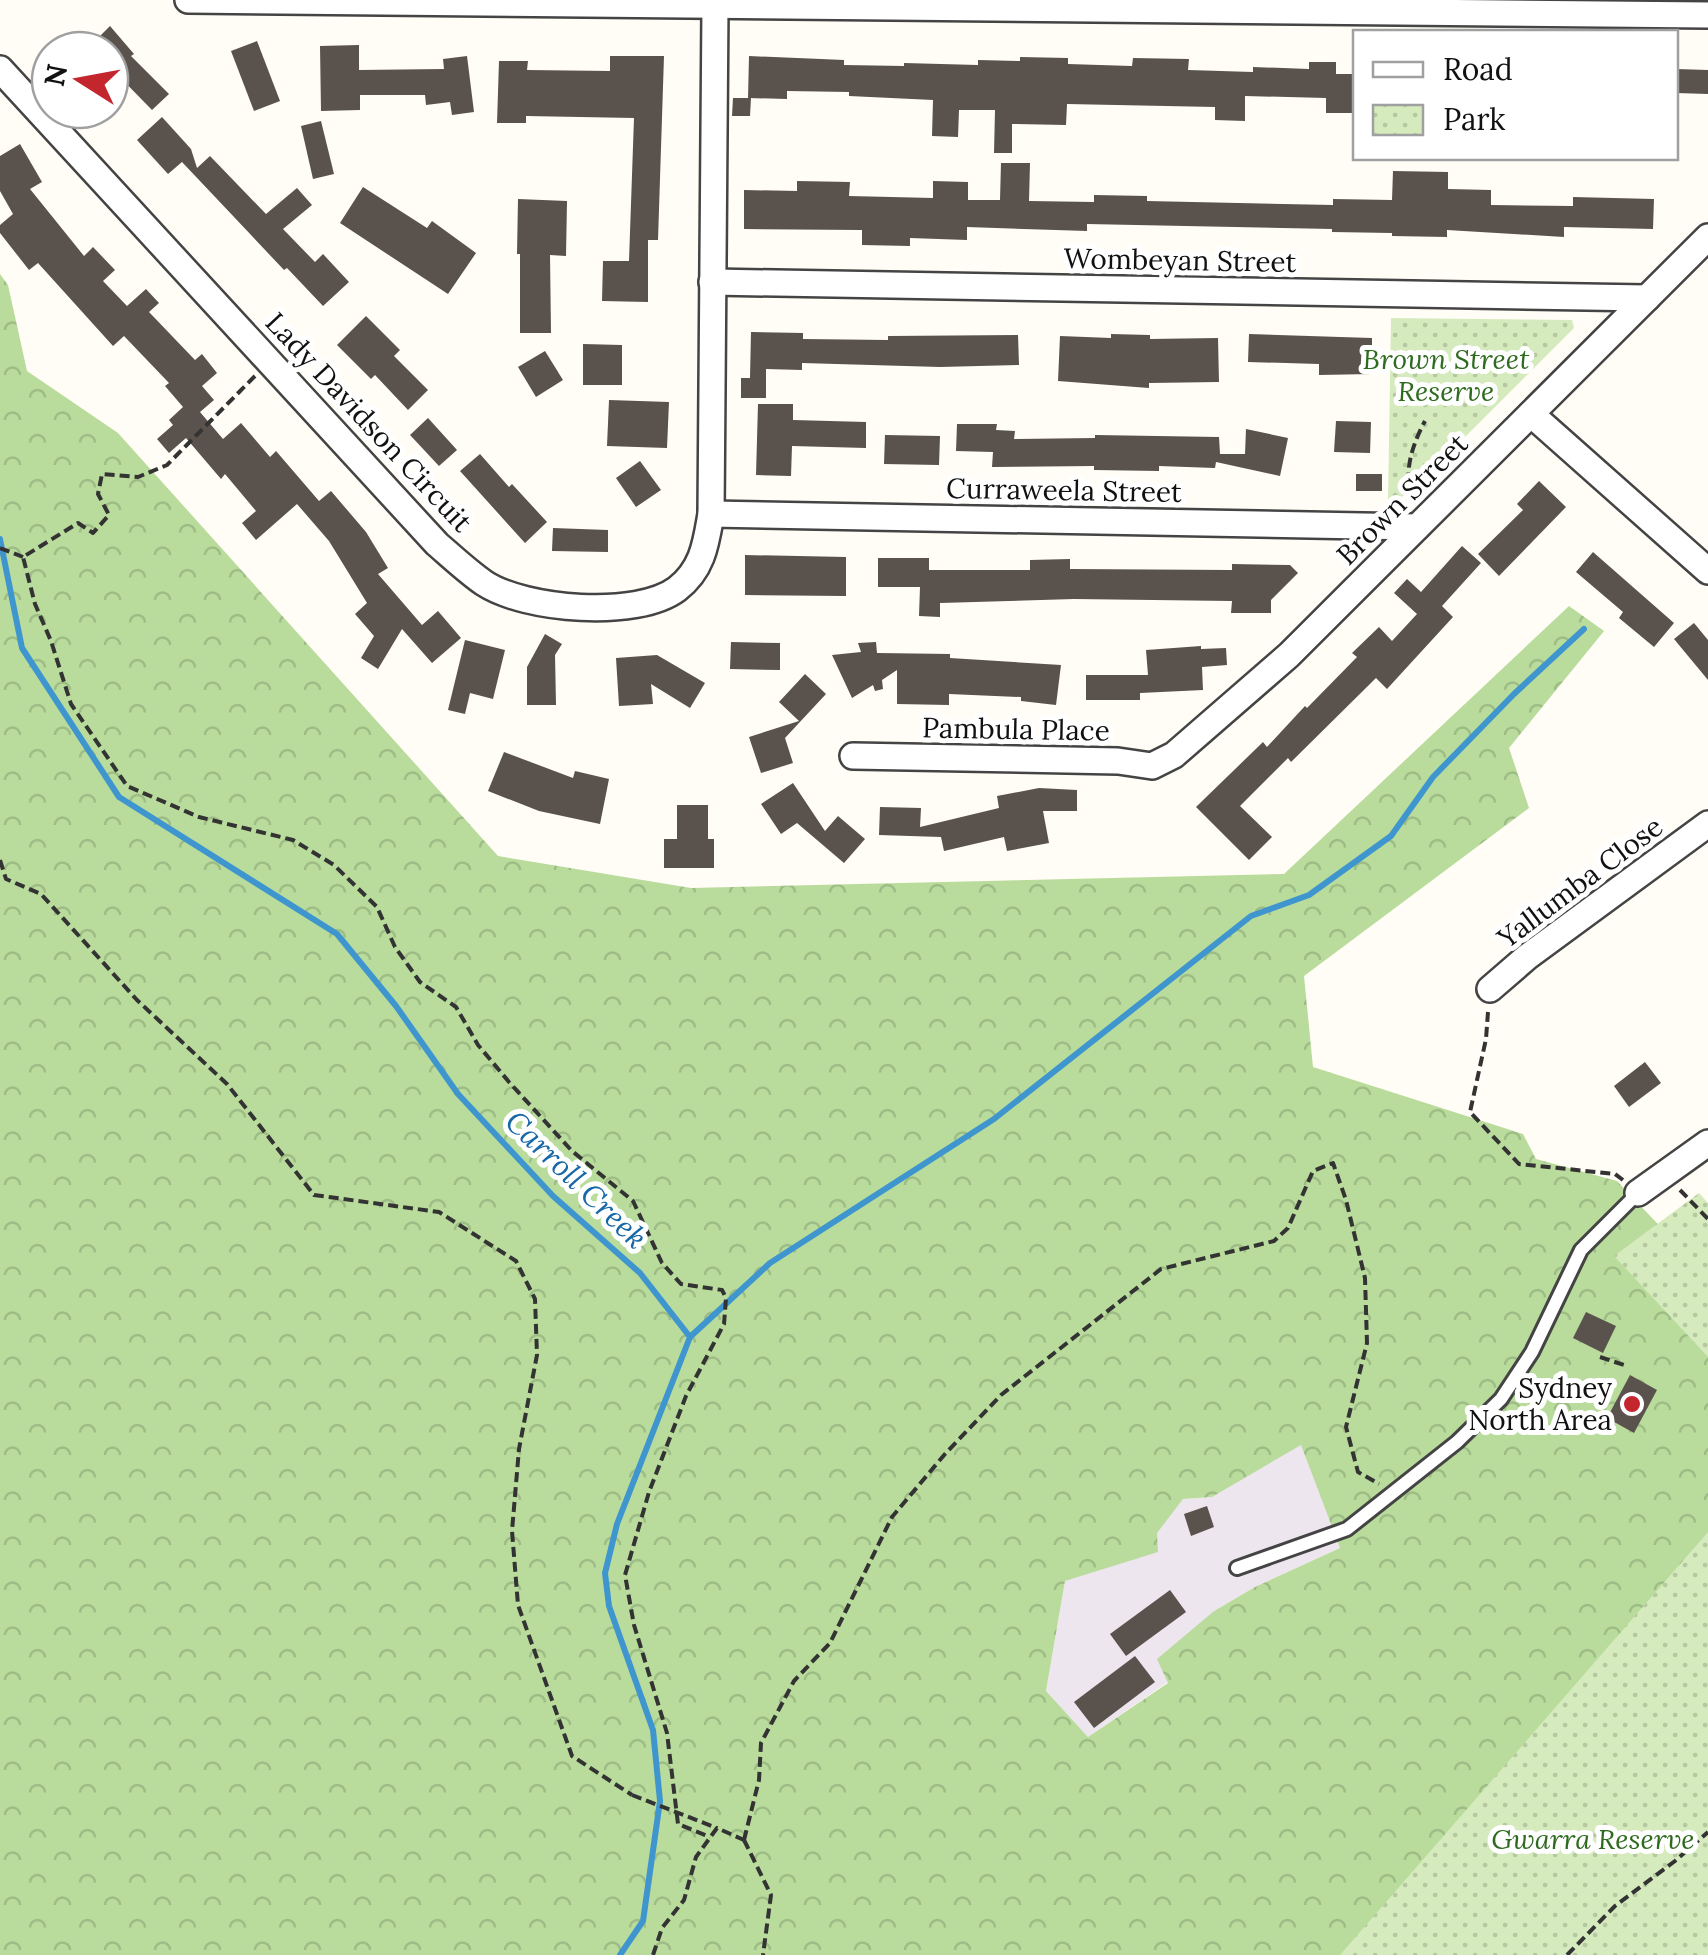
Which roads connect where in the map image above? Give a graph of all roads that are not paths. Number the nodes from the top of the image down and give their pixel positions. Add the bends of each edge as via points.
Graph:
1 (188, 0) edge
2 (395, 2) edge
3 (670, 3) edge
4 (715, 6) junction
5 (1612, 7) edge
6 (1708, 15) edge
7 (0, 69) edge
8 (1708, 237) edge
9 (712, 282) junction
10 (1647, 298) junction
11 (1531, 414) junction
12 (711, 514) junction
13 (1420, 523) junction
14 (1708, 572) edge
15 (1174, 755) joint
16 (853, 756) dead end
17 (1708, 824) edge
18 (1490, 989) road end
19 (1708, 1143) edge
20 (1648, 1186) joint
21 (1237, 1568) dead end

1 - 2 street
2 - 3 street
3 - 4 street
4 - 5 street
4 - 9 street, Lady Davidson Circuit
5 - 6 street
7 - 12 street, Lady Davidson Circuit via 437,544 487,585 540,604 648,604 678,588 703,558
8 - 10 street, Brown Street
9 - 10 street, Wombeyan Street
9 - 12 street, Lady Davidson Circuit
10 - 11 street, Brown Street
11 - 13 street, Brown Street
11 - 14 street
12 - 13 street, Curraweela Street
13 - 15 street, Brown Street
15 - 16 street, Pambula Place via 1152,766
17 - 18 street, Yallumba Close
19 - 20 street
20 - 21 lane via 1581,1250 1532,1352 1500,1399 1444,1453 1347,1528

